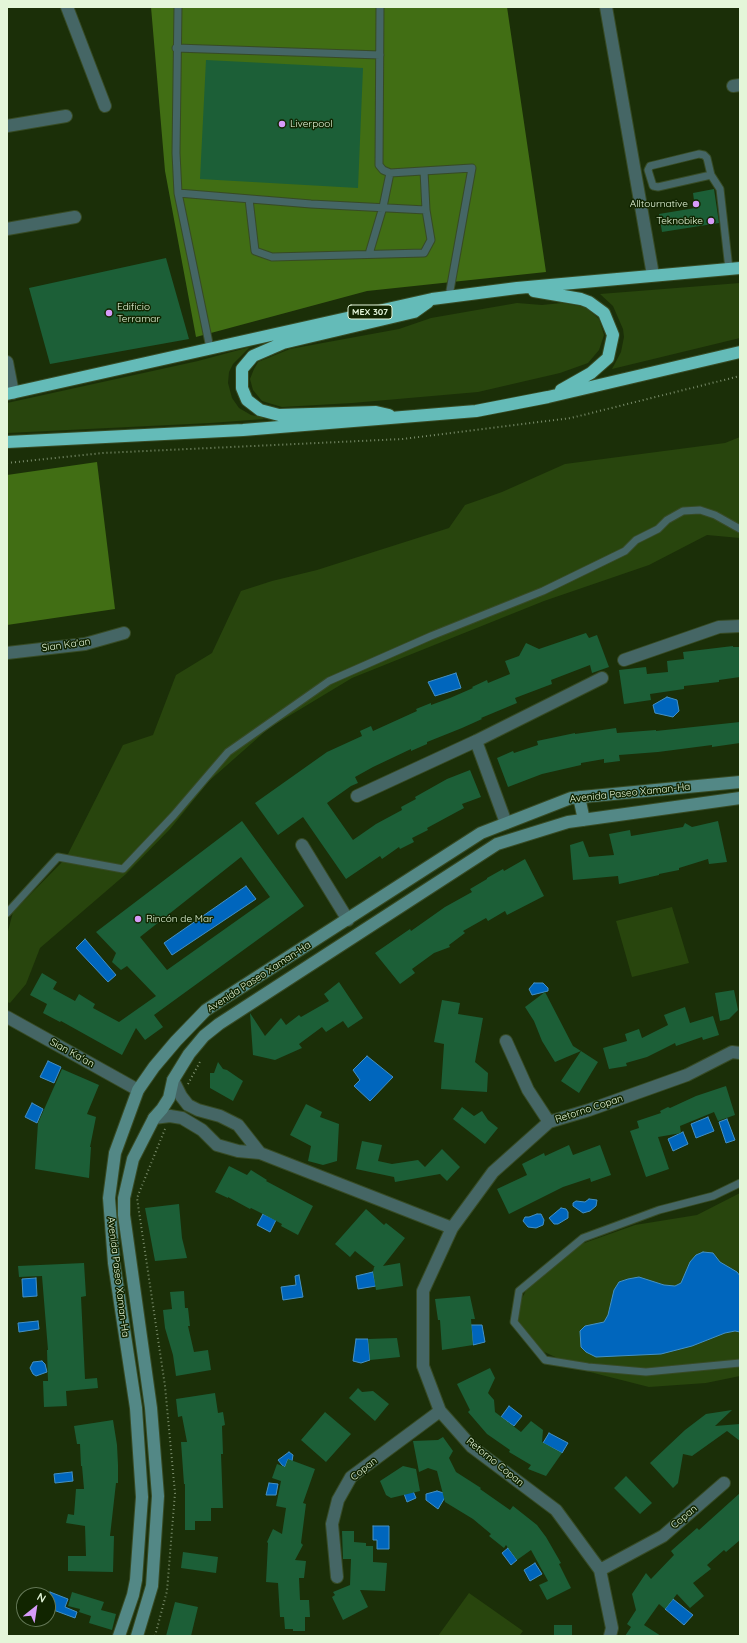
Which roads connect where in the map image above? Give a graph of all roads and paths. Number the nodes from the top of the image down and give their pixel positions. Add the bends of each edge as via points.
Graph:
1 (67, 7) edge
2 (178, 7) edge
3 (380, 7) edge
4 (606, 7) edge
5 (176, 48) junction
6 (380, 56) junction
7 (105, 106) dead end
8 (66, 116) dead end
9 (7, 126) edge
10 (424, 171) junction
11 (390, 173) junction
12 (711, 175) junction
13 (178, 193) junction
14 (249, 199) junction
15 (383, 207) junction
16 (426, 210) junction
17 (75, 217) dead end
18 (7, 230) edge
19 (369, 254) junction
20 (734, 268) edge
21 (654, 275) junction
22 (517, 288) junction
23 (449, 296) junction
24 (432, 299) junction
25 (210, 348) junction
26 (740, 352) edge
27 (7, 362) edge
28 (10, 394) edge
29 (548, 397) junction
30 (400, 418) junction
31 (7, 442) edge
32 (740, 529) edge
33 (740, 626) edge
34 (124, 634) dead end
35 (7, 653) edge
36 (624, 660) dead end
37 (602, 678) dead end
38 (476, 741) junction
39 (740, 782) edge
40 (357, 796) dead end
41 (579, 797) junction
42 (740, 798) edge
43 (584, 820) junction
44 (506, 823) junction
45 (302, 846) dead end
46 (449, 854) junction
47 (457, 870) junction
48 (7, 913) edge
49 (348, 920) junction
50 (7, 1017) edge
51 (176, 1041) junction
52 (506, 1041) dead end
53 (740, 1053) edge
54 (189, 1054) junction
55 (204, 1055) dead end
56 (173, 1080) junction
57 (138, 1090) junction
58 (181, 1096) junction
59 (170, 1116) junction
60 (154, 1118) junction
61 (549, 1122) junction
62 (115, 1153) junction
63 (260, 1153) junction
64 (133, 1159) junction
65 (740, 1183) edge
66 (452, 1228) junction
67 (740, 1363) edge
68 (440, 1411) junction
69 (724, 1483) dead end
70 (600, 1570) junction
71 (337, 1577) dead end
72 (119, 1636) edge
73 (137, 1636) edge
74 (155, 1636) edge
75 (610, 1636) edge

1 - 7 street
2 - 5 lane
3 - 6 lane
4 - 21 street
5 - 6 lane
5 - 13 lane
6 - 11 lane via 379,165
8 - 9 street
10 - 11 lane
10 - 16 lane
10 - 23 lane via 472,168
11 - 15 lane
12 - 12 lane via 707,158 699,154 650,166 648,170 653,186 658,187
12 - 20 lane via 720,189
13 - 14 lane
13 - 25 lane
14 - 15 lane
14 - 19 lane via 255,251 272,257
15 - 16 lane
15 - 19 lane
16 - 19 lane via 431,240 424,253
17 - 18 street
20 - 21 highway, MEX 307
21 - 22 highway, MEX 307
22 - 23 highway, MEX 307
22 - 29 highway via 589,302 604,313 613,335 608,358 591,373
23 - 24 highway, MEX 307
24 - 25 highway, MEX 307
24 - 30 highway via 414,312 283,343 253,356 242,369 242,388 247,400 260,410 279,415 376,412
25 - 28 highway, MEX 307
26 - 29 highway
27 - 28 street
29 - 30 highway via 476,411
30 - 31 highway via 243,430
32 - 48 lane via 700,510 683,511 667,520 658,529 636,540 625,551 543,591 431,636 329,682 228,752 123,869 58,857
33 - 36 street via 719,627
34 - 35 street, Sian Ka'an via 85,644
37 - 38 street
38 - 40 street
38 - 44 street
39 - 41 main road, Avenida Paseo Xaman-Ha
41 - 43 main road
41 - 44 main road, Avenida Paseo Xaman-Ha via 570,798
42 - 43 main road, Avenida Paseo Xaman-Ha
43 - 47 main road, Avenida Paseo Xaman-Ha via 568,822 498,844
44 - 46 main road, Avenida Paseo Xaman-Ha via 481,833
45 - 49 street
46 - 47 main road
46 - 49 main road, Avenida Paseo Xaman-Ha
47 - 54 main road, Avenida Paseo Xaman-Ha via 219,1024 204,1036
49 - 51 main road, Avenida Paseo Xaman-Ha via 206,1010
50 - 57 street, Sian Ka'an
51 - 54 main road
51 - 57 main road, Avenida Paseo Xaman-Ha
52 - 61 street via 528,1090
53 - 61 street, Retorno Copan via 732,1052 686,1075
54 - 56 main road, Avenida Paseo Xaman-Ha
55 - 58 path
56 - 58 street
56 - 60 main road, Avenida Paseo Xaman-Ha via 169,1098
57 - 62 main road, Avenida Paseo Xaman-Ha
58 - 63 street via 193,1108 220,1116 238,1126
59 - 60 street
59 - 63 street via 194,1124 217,1145 238,1151
59 - 74 path via 138,1198 165,1386 175,1493 167,1591
60 - 64 main road, Avenida Paseo Xaman-Ha
61 - 66 street, Retorno Copan via 493,1172
62 - 64 main road
62 - 72 main road, Avenida Paseo Xaman-Ha via 109,1213 136,1408 142,1497 136,1580
63 - 66 street
64 - 73 main road, Avenida Paseo Xaman-Ha via 124,1198 124,1215 151,1408 158,1496 152,1586
65 - 67 lane via 713,1196 660,1210 583,1238 519,1291 514,1322 545,1360 646,1372
66 - 68 street, Retorno Copan via 423,1291 422,1366
68 - 70 street, Retorno Copan via 472,1446 556,1510
68 - 71 street, Copan via 351,1477 338,1500 332,1524
69 - 70 street, Copan via 662,1536
70 - 75 street, Retorno Copan via 612,1628

